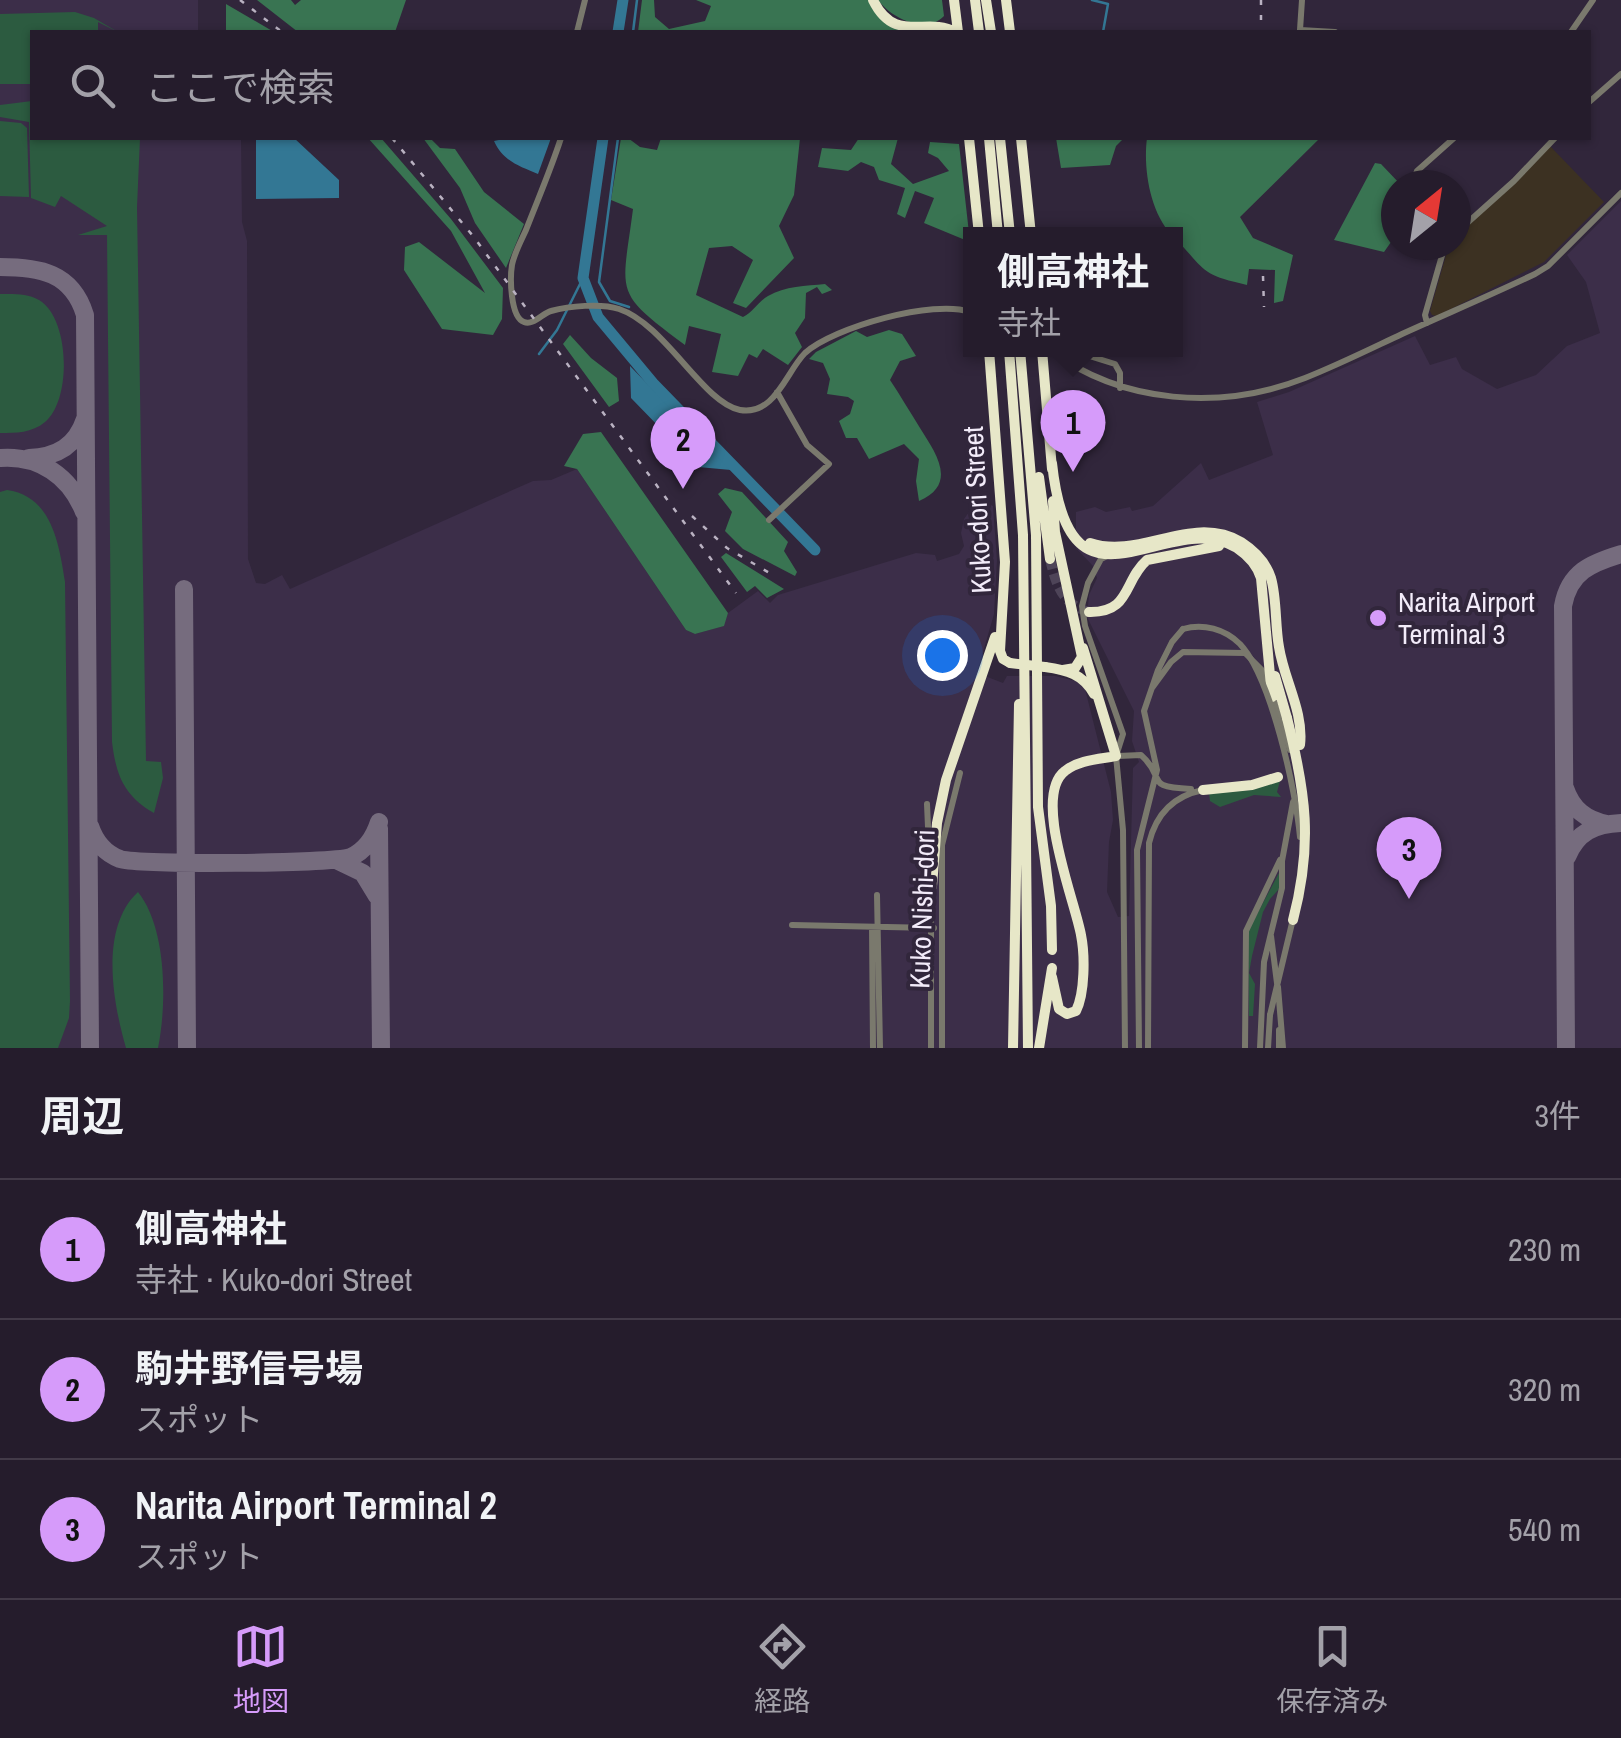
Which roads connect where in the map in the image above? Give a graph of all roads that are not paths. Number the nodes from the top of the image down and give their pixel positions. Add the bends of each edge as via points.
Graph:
1 (585, 0) edge
2 (873, 0) edge
3 (975, 0) edge
4 (986, 0) edge
5 (1006, 0) edge
6 (1302, 0) edge
7 (1593, 0) edge
8 (578, 30) edge
9 (934, 30) edge
10 (978, 30) edge
11 (991, 30) edge
12 (1010, 30) edge
13 (1300, 30) edge
14 (1572, 30) edge
15 (1621, 74) edge
16 (1591, 100) edge
17 (559, 140) edge
18 (969, 140) edge
19 (989, 140) edge
20 (1000, 140) edge
21 (1021, 140) edge
22 (1452, 140) edge
23 (1553, 140) edge
24 (1418, 170) edge
25 (1621, 193) edge
26 (1471, 219) edge
27 (978, 227) edge
28 (997, 227) edge
29 (1009, 227) edge
30 (1030, 227) edge
31 (1441, 260) edge
32 (963, 311) edge
33 (1427, 323) junction
34 (990, 357) edge
35 (1016, 357) edge
36 (1017, 357) edge
37 (1017, 357) edge
38 (1043, 357) edge
39 (1061, 357) edge
40 (1092, 357) edge
41 (1120, 388) junction
42 (778, 392) junction
43 (1052, 463) junction
44 (769, 520) dead end
45 (1068, 527) junction
46 (1238, 549) junction
47 (1110, 554) junction
48 (1050, 560) tunnel mouth
49 (1261, 578) junction
50 (1004, 581) junction
51 (1088, 612) dead end
52 (1276, 621) junction
53 (1024, 628) junction
54 (1076, 628) junction
55 (1265, 642) junction
56 (1063, 670) junction
57 (1152, 688) junction
58 (1272, 697) junction
59 (1300, 745) dead end
60 (1116, 756) junction
61 (960, 773) dead end
62 (1278, 777) dead end
63 (1155, 780) junction
64 (1202, 790) junction
65 (927, 804) dead end
66 (1284, 849) junction
67 (932, 886) junction
68 (877, 894) dead end
69 (1293, 920) junction
70 (792, 924) dead end
71 (875, 927) junction
72 (936, 928) junction
73 (1270, 934) junction
74 (1052, 950) dead end
75 (1277, 981) junction
76 (877, 1048) edge
77 (930, 1048) edge
78 (942, 1048) edge
79 (1013, 1048) edge
80 (1028, 1048) edge
81 (1039, 1048) edge
82 (1125, 1048) edge
83 (1139, 1048) edge
84 (1148, 1048) edge
85 (1245, 1048) edge
86 (1264, 1048) edge
87 (1281, 1048) edge

1 - 8 street
2 - 9 highway via 898,25
3 - 10 highway
4 - 11 highway
5 - 12 highway
6 - 13 street
7 - 14 street
15 - 16 street
17 - 42 street via 512,264 519,318 530,323 548,311 604,307 637,318 726,404 746,411
18 - 27 highway
19 - 28 highway
20 - 29 highway
21 - 30 highway
22 - 24 street
23 - 26 street
25 - 33 street via 1548,266
31 - 33 street
32 - 42 street via 937,307 855,327 806,353
33 - 41 street via 1302,380 1244,394 1182,398
34 - 50 highway, Kuko-dori Street
35 - 53 highway
36 - 48 highway
37 - 74 highway via 1036,535 1038,807
38 - 43 highway
39 - 41 street
40 - 41 street via 1115,364
42 - 44 street via 807,445 829,464
43 - 45 highway
43 - 54 highway via 1055,532
45 - 47 highway via 1087,547
45 - 52 highway via 1088,542 1111,547 1200,531 1228,535 1266,568
46 - 47 highway via 1200,539
46 - 49 highway
46 - 51 highway via 1211,546 1152,557 1119,603
47 - 60 street via 1088,583 1082,606 1122,728
49 - 52 highway
49 - 55 highway
50 - 56 highway, Kuko-dori Street, bridge via 1004,659
50 - 67 highway via 988,661 946,780
52 - 59 highway
53 - 79 highway
53 - 80 highway
54 - 56 highway via 1082,657 1075,668
54 - 60 highway
55 - 58 highway
55 - 69 highway, bridge via 1301,773 1308,828
56 - 60 highway via 1092,689
57 - 58 street via 1183,652 1236,651 1256,661
57 - 63 street via 1144,710
57 - 69 street, bridge via 1183,630 1205,627 1232,637 1248,655 1285,755 1298,818
58 - 66 street via 1295,784
60 - 63 street via 1141,755
60 - 81 highway via 1070,767 1055,785 1057,842 1081,934 1080,1000 1076,1011 1059,1009 1052,973
60 - 82 street via 1123,808
61 - 72 street, Kuko Nishi-dori via 942,845
62 - 64 highway
63 - 64 street via 1165,788
63 - 83 street via 1138,850
64 - 84 street via 1168,806 1148,843
65 - 67 street, Kuko Nishi-dori
66 - 73 street
66 - 85 street via 1246,931
67 - 72 street, Kuko Nishi-dori
68 - 71 street
69 - 75 street, bridge
70 - 71 street
71 - 72 street
71 - 76 street
72 - 77 street, Kuko Nishi-dori
72 - 78 street, Kuko Nishi-dori
73 - 86 street via 1261,985
73 - 87 street
75 - 86 street, bridge
75 - 87 street, bridge

